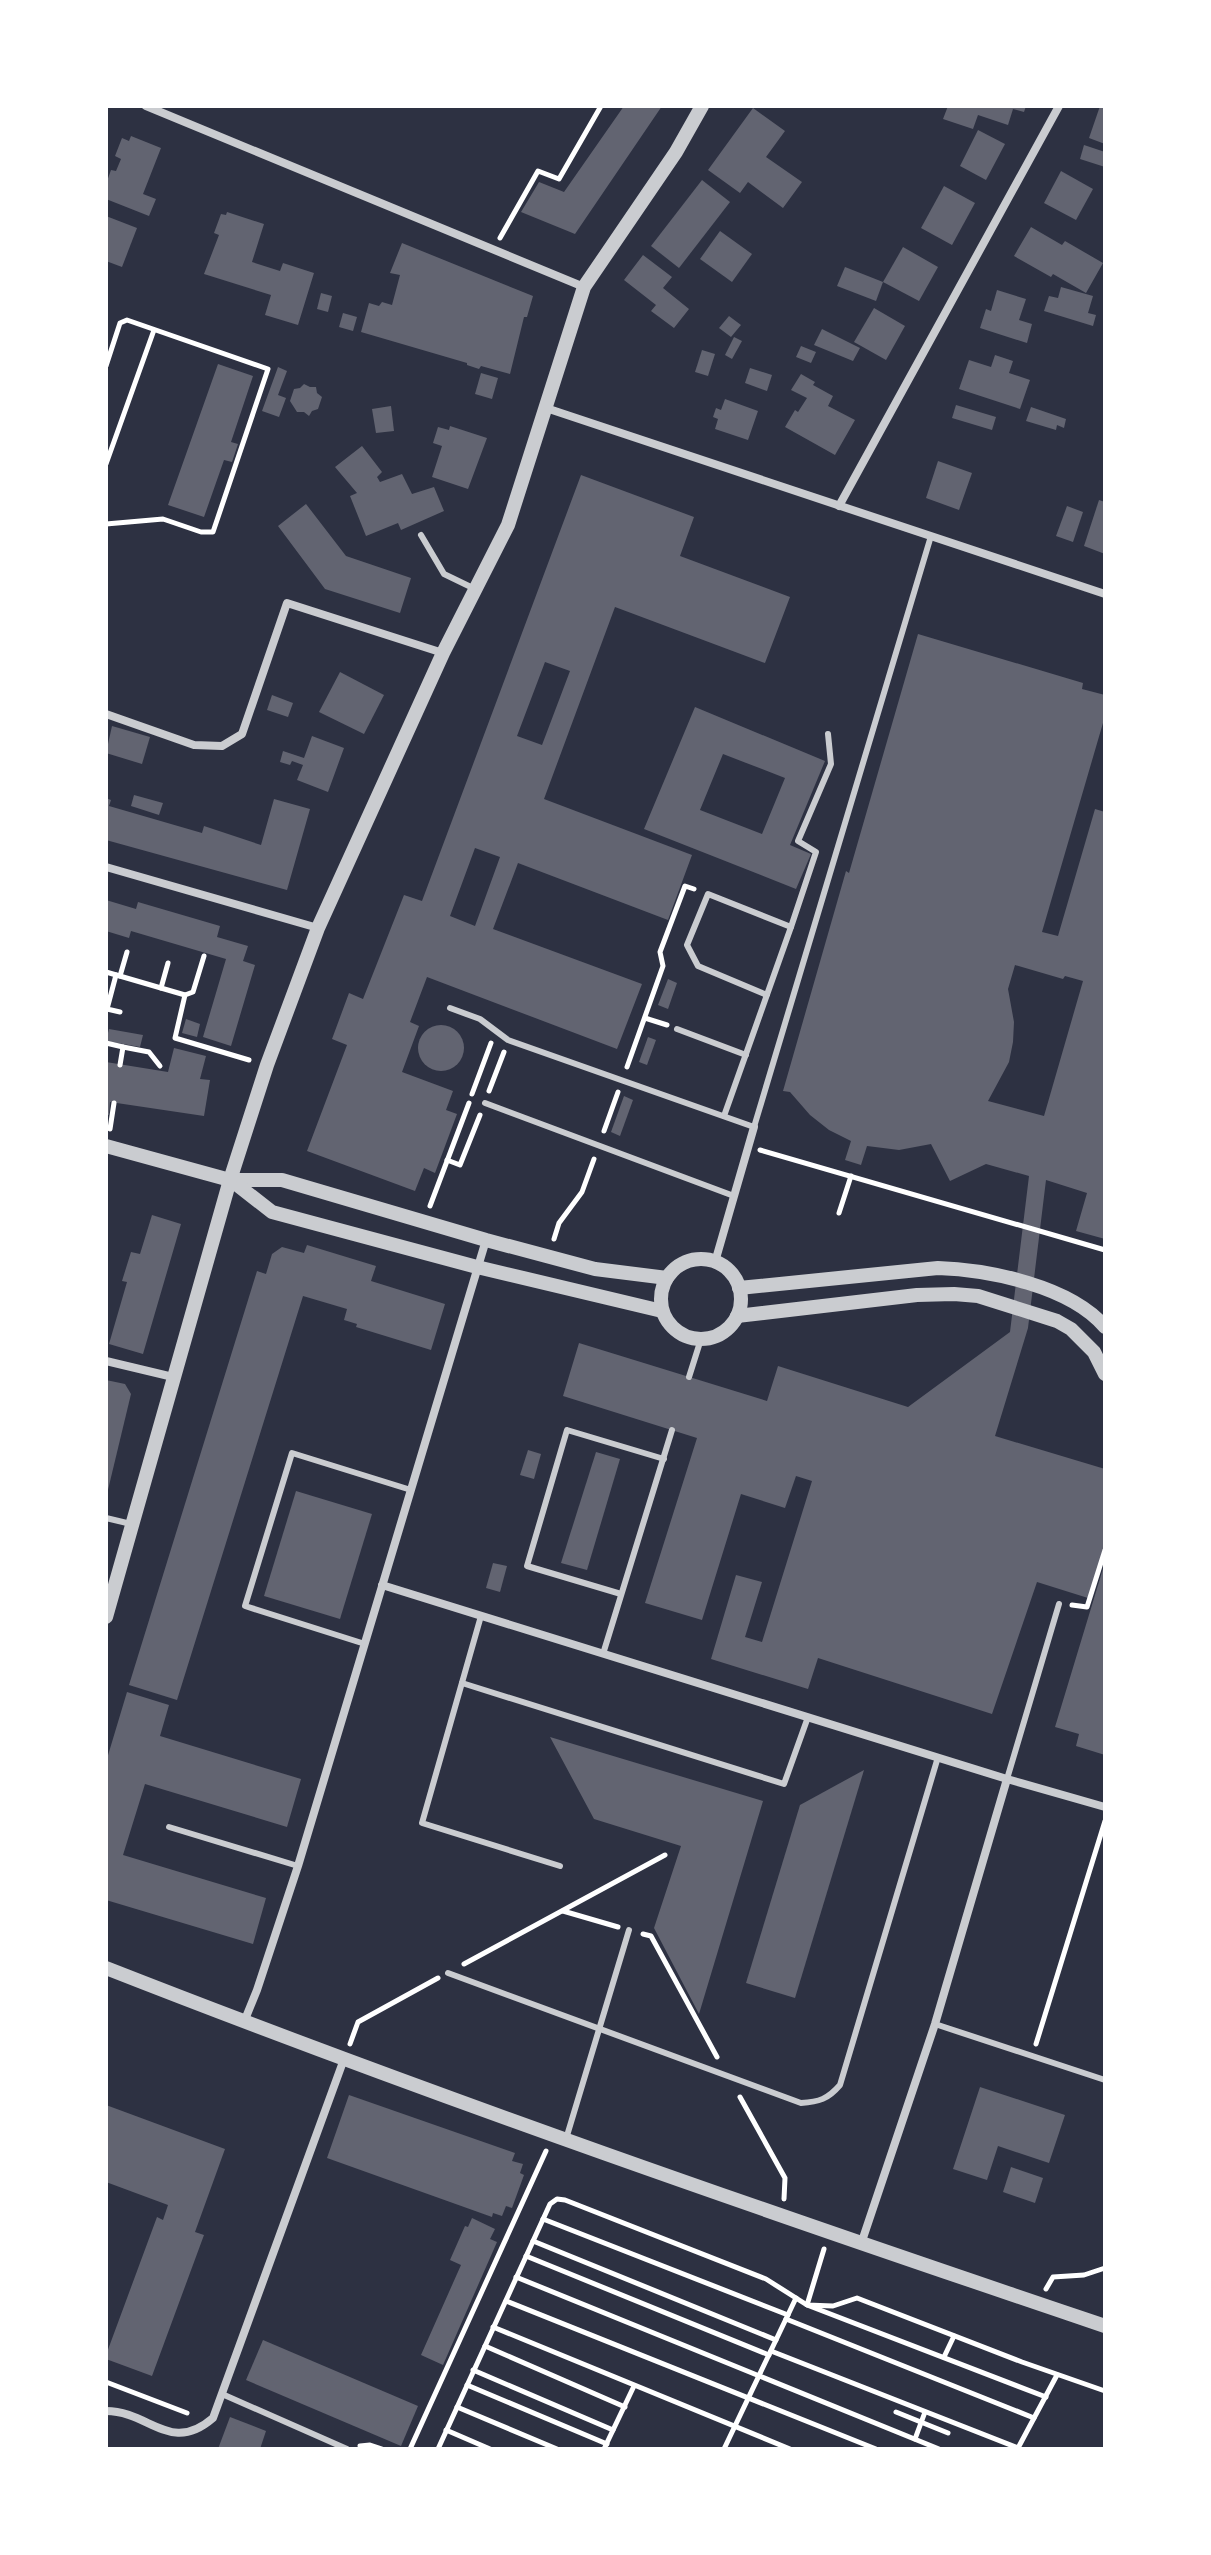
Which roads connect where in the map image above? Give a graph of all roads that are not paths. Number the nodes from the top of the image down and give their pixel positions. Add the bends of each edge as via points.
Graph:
1 (146, 106) edge
2 (702, 106) edge
3 (1059, 106) edge
4 (584, 287) junction
5 (546, 408) junction
6 (839, 506) junction
7 (421, 535) dead end
8 (931, 536) junction
9 (475, 589) junction
10 (1105, 594) edge
11 (443, 653) junction
12 (106, 714) edge
13 (828, 734) dead end
14 (106, 867) edge
15 (791, 927) junction
16 (318, 928) junction
17 (767, 995) junction
18 (450, 1008) dead end
19 (677, 1029) dead end
20 (746, 1055) junction
21 (485, 1103) dead end
22 (724, 1116) junction
23 (754, 1127) junction
24 (106, 1146) edge
25 (230, 1180) junction
26 (734, 1196) junction
27 (486, 1240) junction
28 (715, 1262) junction
29 (477, 1267) junction
30 (667, 1278) junction
31 (739, 1288) junction
32 (662, 1311) junction
33 (737, 1316) junction
34 (1105, 1327) edge
35 (701, 1339) junction
36 (106, 1361) edge
37 (1105, 1374) edge
38 (173, 1377) junction
39 (689, 1377) dead end
40 (672, 1430) dead end
41 (664, 1459) junction
42 (411, 1490) junction
43 (106, 1518) edge
44 (131, 1524) junction
45 (382, 1585) junction
46 (621, 1594) junction
47 (1059, 1604) road end
48 (481, 1616) junction
49 (106, 1617) edge
50 (365, 1644) junction
51 (603, 1654) junction
52 (462, 1683) junction
53 (808, 1717) junction
54 (938, 1757) junction
55 (1007, 1779) junction
56 (1105, 1807) edge
57 (169, 1827) dead end
58 (298, 1866) junction
59 (560, 1866) dead end
60 (629, 1930) road end
61 (106, 1968) edge
62 (448, 1973) road end
63 (244, 2022) junction
64 (935, 2024) junction
65 (598, 2029) junction
66 (344, 2059) junction
67 (1105, 2080) edge
68 (560, 2136) junction
69 (861, 2244) junction
70 (1105, 2326) edge
71 (222, 2394) junction
72 (106, 2411) edge
73 (347, 2448) edge

1 - 4 street
2 - 4 street
3 - 6 street
4 - 5 street
5 - 6 street
5 - 9 street via 508,525
6 - 8 street
7 - 9 lane via 444,574
8 - 10 street
8 - 23 lane
9 - 11 street
11 - 12 street via 287,603 242,734 222,746 194,745
11 - 16 street
13 - 15 lane via 831,764 798,841 816,852
14 - 16 street
15 - 17 lane
15 - 17 lane via 708,894 687,945 698,966
16 - 25 street
17 - 20 lane
18 - 22 lane via 480,1019 508,1040
19 - 20 lane
20 - 22 lane
21 - 26 lane
22 - 23 lane
23 - 26 street
24 - 25 street
25 - 27 street via 282,1180
25 - 29 street via 272,1212
25 - 38 street
26 - 28 street
27 - 29 street
27 - 30 street via 595,1269
28 - 30 street via 688,1261
28 - 31 street via 726,1268
29 - 32 street
29 - 42 street
30 - 32 street
31 - 33 street
31 - 34 street via 958,1269 1057,1294 1088,1310
32 - 35 street via 681,1334
33 - 35 street via 723,1333
33 - 37 street via 917,1295 978,1296 1057,1321 1094,1352
35 - 39 lane
36 - 38 street
38 - 44 street
40 - 41 lane
41 - 46 lane
41 - 46 lane via 567,1430 527,1566
42 - 45 street
42 - 50 lane via 292,1453 245,1606
43 - 44 lane
44 - 49 street
45 - 48 street
45 - 50 street
46 - 51 lane
47 - 55 lane
48 - 51 street
48 - 52 lane
50 - 58 street
51 - 53 street
52 - 53 lane via 784,1784
52 - 59 lane via 422,1823
53 - 54 street
54 - 55 street
54 - 65 lane via 840,2085 830,2097 801,2103
55 - 56 street
55 - 64 street
57 - 58 lane
58 - 63 street
60 - 65 lane
61 - 63 street
62 - 65 lane
63 - 66 street
64 - 67 lane
64 - 69 street
65 - 68 lane
66 - 68 street
66 - 71 street
68 - 69 street
69 - 70 street
71 - 72 street via 213,2418 186,2434
71 - 73 lane

